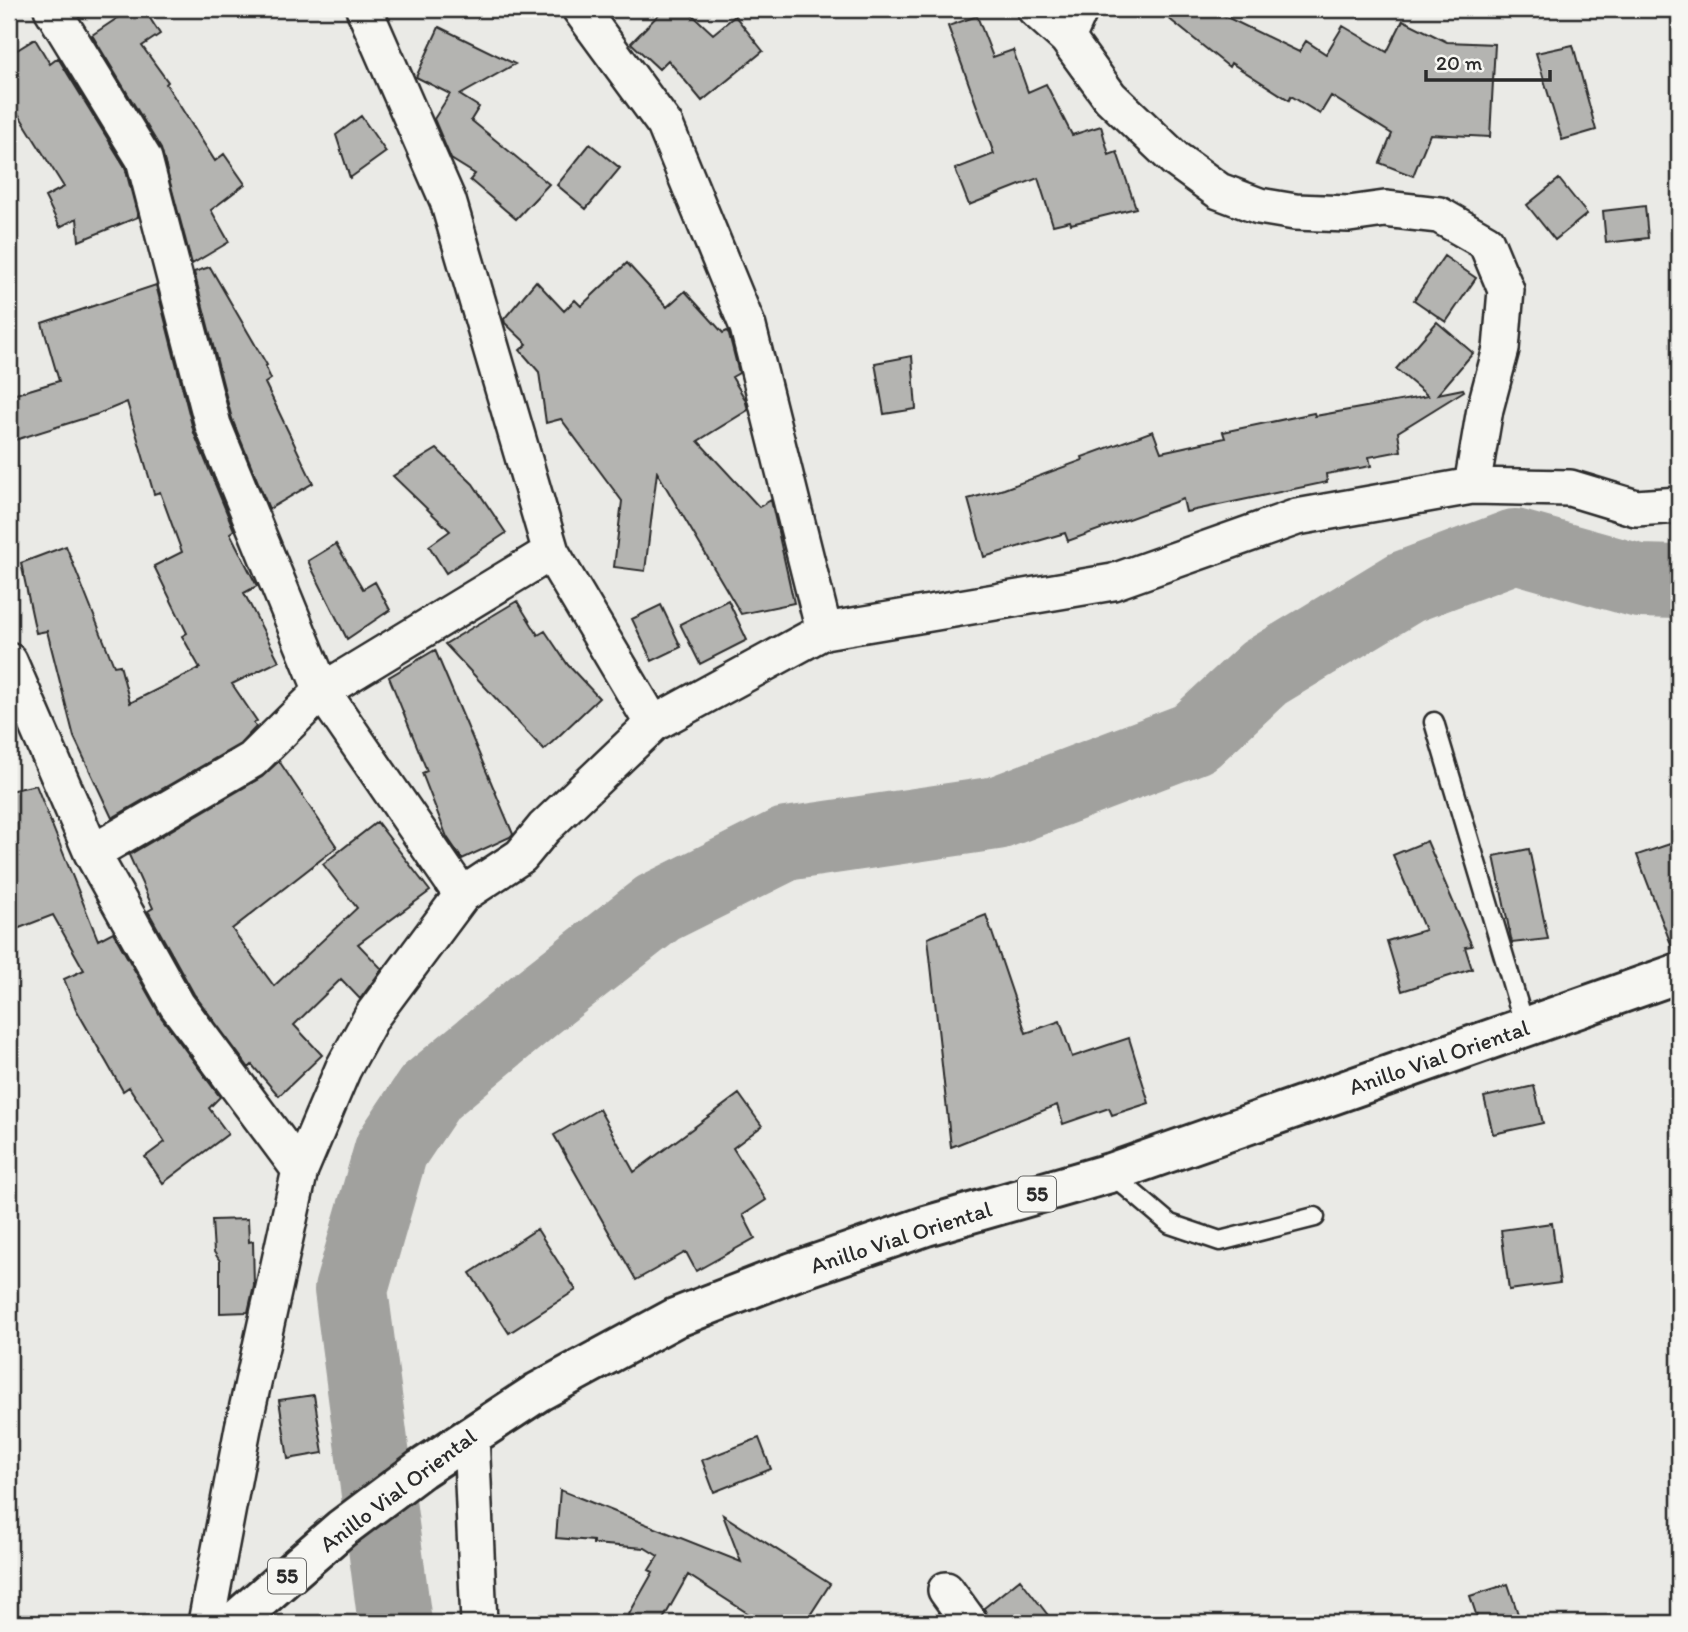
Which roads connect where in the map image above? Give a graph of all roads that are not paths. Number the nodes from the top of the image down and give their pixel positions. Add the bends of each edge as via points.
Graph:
1 (52, 9) edge
2 (364, 9) edge
3 (580, 9) edge
4 (1035, 9) edge
5 (1073, 23) edge
6 (1472, 486) junction
7 (1679, 505) edge
8 (551, 552) junction
9 (824, 631) junction
10 (9, 661) edge
11 (322, 691) junction
12 (1434, 722) dead end
13 (653, 724) junction
14 (92, 853) junction
15 (462, 895) junction
16 (1679, 973) edge
17 (1525, 1027) junction
18 (300, 1170) junction
19 (1110, 1173) junction
20 (1315, 1217) dead end
21 (471, 1434) junction
22 (946, 1590) dead end
23 (206, 1623) edge
24 (233, 1623) edge
25 (479, 1623) edge
26 (970, 1623) edge

1 - 11 street via 144,159 213,425
2 - 8 street via 448,201
3 - 9 street via 665,125 748,327
4 - 5 street
5 - 6 street via 1110,97 1175,159 1219,191 1259,206 1295,212 1349,215 1385,209 1439,215 1486,242 1506,290 1501,349
6 - 7 street via 1570,488 1636,508
6 - 9 street via 1297,517 1113,582
8 - 11 street
8 - 13 street
9 - 13 street
10 - 14 street
11 - 14 street via 252,760
11 - 15 street
12 - 17 lane
13 - 15 street via 544,828 521,856
14 - 18 street via 177,1005
15 - 18 street via 372,1016 343,1069
16 - 17 highway, Anillo Vial Oriental / 55
17 - 19 highway, Anillo Vial Oriental / 55
18 - 23 street
19 - 20 lane via 1170,1224 1220,1241
19 - 21 highway, Anillo Vial Oriental / 55 via 926,1226 675,1318
21 - 24 highway, Anillo Vial Oriental / 55 via 341,1530
21 - 25 street
22 - 26 street

